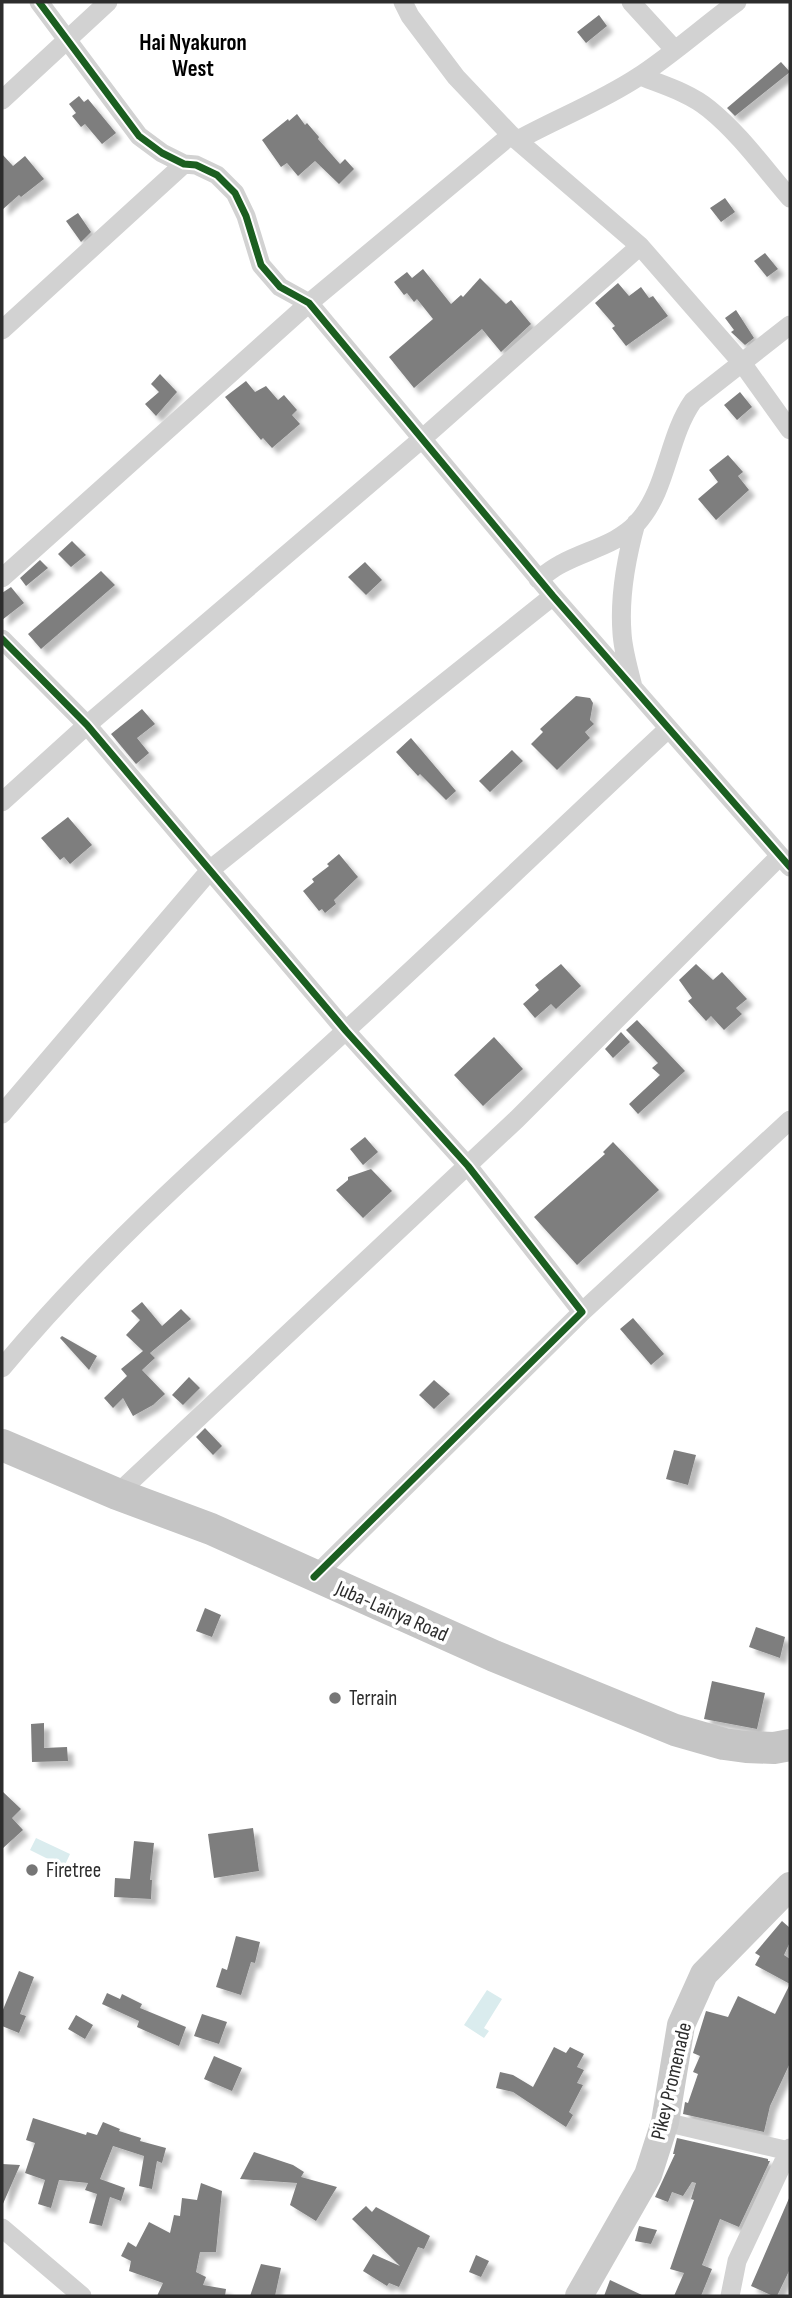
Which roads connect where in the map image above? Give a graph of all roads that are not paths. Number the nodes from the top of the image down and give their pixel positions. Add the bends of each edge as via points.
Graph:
1 (39, 2) edge
2 (108, 2) edge
3 (403, 2) edge
4 (631, 2) edge
5 (737, 2) edge
6 (67, 41) junction
7 (674, 49) junction
8 (640, 76) junction
9 (2, 100) edge
10 (514, 137) junction
11 (184, 164) junction
12 (790, 198) edge
13 (640, 246) junction
14 (309, 303) junction
15 (790, 325) edge
16 (2, 330) edge
17 (742, 363) junction
18 (790, 430) edge
19 (423, 438) junction
20 (636, 523) junction
21 (2, 578) edge
22 (538, 579) junction
23 (553, 596) junction
24 (2, 639) edge
25 (634, 689) junction
26 (87, 725) junction
27 (668, 729) junction
28 (2, 802) edge
29 (785, 861) edge
30 (211, 869) junction
31 (346, 1031) junction
32 (2, 1114) edge
33 (790, 1120) edge
34 (468, 1166) junction
35 (582, 1312) junction
36 (2, 1368) edge
37 (2, 1444) edge
38 (117, 1494) junction
39 (314, 1577) junction
40 (790, 1745) edge
41 (790, 1886) edge
42 (665, 2122) junction
43 (790, 2149) edge
44 (2, 2228) edge
45 (82, 2296) edge
46 (579, 2296) edge
47 (730, 2296) edge

1 - 6 street
2 - 6 street
3 - 10 street via 456,77
4 - 7 street
5 - 7 street
6 - 9 street
6 - 11 street via 139,136
7 - 8 street
8 - 10 street via 592,104
8 - 12 street via 708,108
10 - 13 street
10 - 14 street
11 - 14 street via 217,175 235,193 261,265 280,287
11 - 16 street
13 - 17 street
13 - 19 street
14 - 19 street
14 - 21 street
15 - 17 street
17 - 18 street
17 - 20 street via 700,395 683,415 655,495
19 - 22 street
19 - 26 street
20 - 22 street via 613,541
20 - 25 street via 622,604 622,635
22 - 23 street
23 - 25 street
23 - 30 street
24 - 26 street
25 - 27 street
26 - 28 street
26 - 30 street
27 - 29 street
27 - 31 street
29 - 34 street
30 - 31 street
30 - 32 street
31 - 34 street
31 - 36 street via 136,1222
33 - 35 street
34 - 35 street
34 - 38 street
35 - 39 street
37 - 38 main road, Juba-Lainya Road
38 - 39 main road, Juba-Lainya Road via 211,1529
39 - 40 main road, Juba-Lainya Road via 675,1730 746,1747
41 - 42 street, Pikey Promenade via 704,1974 681,2025
42 - 43 street
42 - 46 street, Pikey Promenade via 648,2175
43 - 47 street via 737,2260
44 - 45 street

